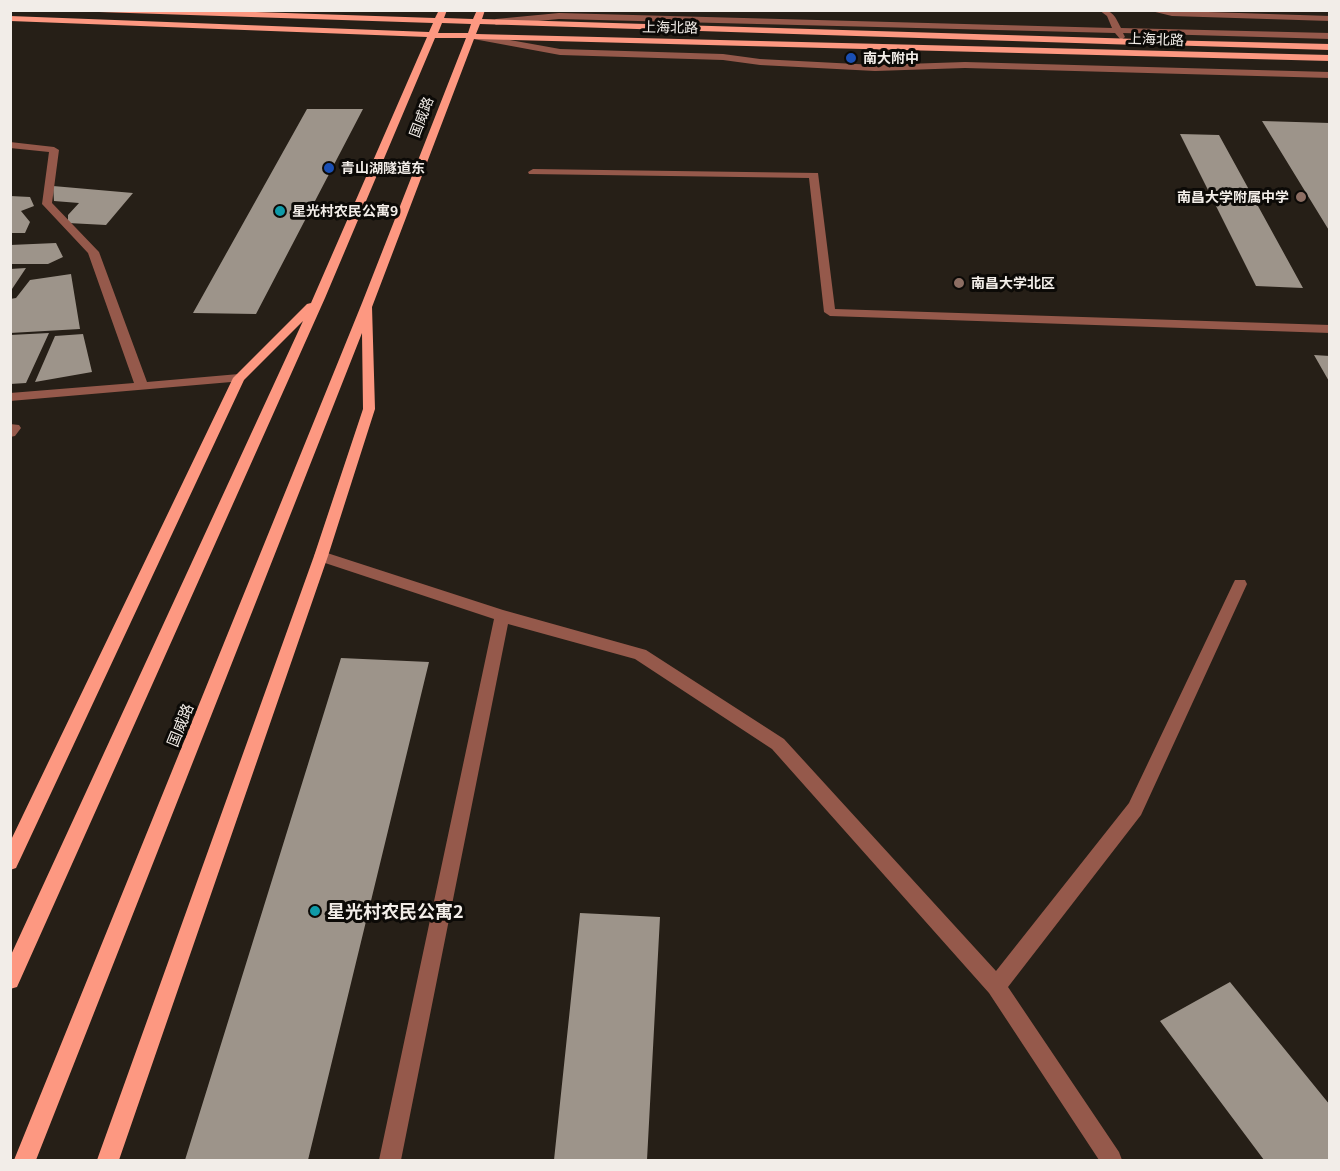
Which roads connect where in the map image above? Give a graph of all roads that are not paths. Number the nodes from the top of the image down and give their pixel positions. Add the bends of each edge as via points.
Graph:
1 (99, 10) edge
2 (1103, 10) edge
3 (1151, 10) edge
4 (10, 18) edge
5 (1329, 19) edge
6 (437, 22) edge
7 (476, 23) edge
8 (1118, 31) junction
9 (1329, 36) edge
10 (1123, 41) junction
11 (1146, 42) dead end
12 (1157, 42) dead end
13 (1329, 47) edge
14 (1329, 58) edge
15 (1329, 75) edge
16 (10, 145) edge
17 (533, 172) dead end
18 (319, 298) junction
19 (368, 303) junction
20 (1329, 330) edge
21 (239, 378) junction
22 (142, 386) junction
23 (10, 397) edge
24 (10, 428) edge
25 (10, 433) edge
26 (321, 556) junction
27 (1240, 584) dead end
28 (502, 616) junction
29 (10, 862) edge
30 (10, 980) edge
31 (996, 986) junction
32 (25, 1161) edge
33 (108, 1161) edge
34 (390, 1161) edge
35 (1111, 1161) edge

1 - 6 main road, 上海北路
2 - 8 street
3 - 5 street
4 - 6 main road, 上海北路
6 - 7 main road, 上海北路
6 - 7 main road, 上海北路
6 - 18 main road, 国威路
7 - 8 street via 559,16
7 - 10 main road, 上海北路
7 - 14 main road, 上海北路
7 - 15 street via 560,52 723,57 875,68 965,65
7 - 19 main road, 国威路
8 - 9 street
8 - 10 street
10 - 11 main road, 上海北路
12 - 13 main road, 上海北路
16 - 22 street via 54,150 47,204 93,252
17 - 20 street via 814,175 830,312
18 - 21 main road, 国威路
18 - 30 main road, 国威路
19 - 26 main road, 国威路 via 369,409
19 - 32 main road, 国威路
21 - 22 street
21 - 29 main road, 国威路
22 - 23 street
24 - 25 street via 14,428
26 - 28 street
26 - 33 main road, 国威路
27 - 31 street via 1135,809
28 - 31 street via 640,654 778,744
28 - 34 street
31 - 35 street

